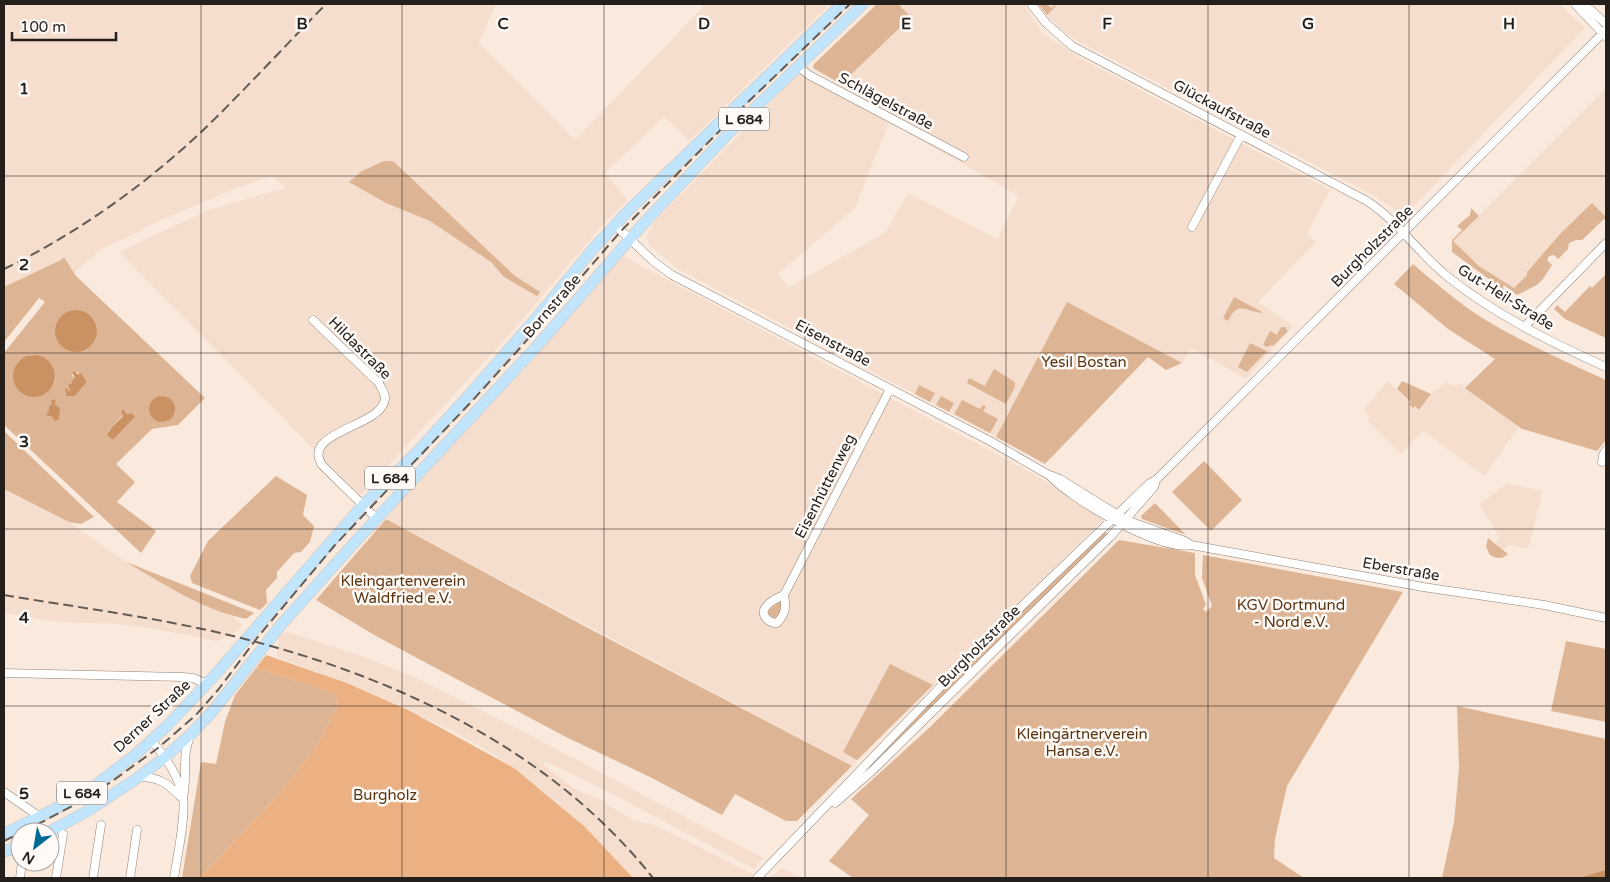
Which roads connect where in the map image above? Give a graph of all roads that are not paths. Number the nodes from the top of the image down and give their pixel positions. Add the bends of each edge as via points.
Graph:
1 (842, 4) edge
2 (863, 4) edge
3 (1032, 4) edge
4 (1577, 4) edge
5 (1606, 24) edge
6 (1605, 33) edge
7 (798, 66) junction
8 (1241, 135) junction
9 (964, 157) dead end
10 (615, 225) junction
11 (1192, 227) dead end
12 (1403, 234) junction
13 (629, 239) junction
14 (1606, 243) edge
15 (313, 320) dead end
16 (1524, 327) junction
17 (1606, 367) edge
18 (890, 389) junction
19 (1606, 450) edge
20 (1602, 462) dead end
21 (1156, 480) junction
22 (363, 505) junction
23 (1114, 517) junction
24 (376, 518) junction
25 (1123, 522) junction
26 (784, 595) dead end
27 (1606, 618) edge
28 (254, 630) joint
29 (4, 673) edge
30 (207, 684) junction
31 (191, 734) junction
32 (152, 741) junction
33 (164, 758) junction
34 (138, 777) junction
35 (846, 789) junction
36 (4, 792) edge
37 (183, 800) junction
38 (40, 817) junction
39 (101, 825) dead end
40 (60, 826) edge
41 (137, 830) dead end
42 (4, 834) edge
43 (63, 834) dead end
44 (56, 878) edge
45 (93, 878) edge
46 (130, 878) edge
47 (174, 878) edge
48 (757, 878) edge

1 - 10 main road, Bornstraße / L 684
2 - 7 main road, Bornstraße / L 684
3 - 8 street, Glückaufstraße via 1056,33 1077,49
4 - 5 street via 1591,10
4 - 6 street
6 - 12 street, Burgholzstraße
7 - 9 street, Schlägelstraße via 814,78
7 - 13 main road, Bornstraße / L 684 via 724,138
8 - 11 street
8 - 12 street, Glückaufstraße via 1367,201 1386,215
10 - 13 street, Eisenstraße
10 - 22 main road, Bornstraße / L 684 via 469,396
12 - 16 street, Gut-Heil-Straße via 1447,276
12 - 21 street, Burgholzstraße
13 - 18 street, Eisenstraße via 672,275
13 - 24 main road, Bornstraße / L 684 via 518,366
14 - 16 street
15 - 22 street, Hildastraße via 384,392 384,404 376,413 325,441 319,451 322,465
16 - 17 street, Gut-Heil-Straße
18 - 23 street, Eisenstraße via 1060,479
18 - 26 street, Eisenhüttenweg
19 - 20 street
21 - 23 street, Burgholzstraße
21 - 25 street, Burgholzstraße via 1154,487
22 - 24 street, Hildastraße
22 - 28 main road, Bornstraße / L 684
23 - 25 street, Eberstraße
23 - 35 street, Burgholzstraße via 972,655
24 - 31 main road, Bornstraße / L 684
25 - 27 street, Eberstraße via 1184,547 1191,545
25 - 35 street, Burgholzstraße via 911,732
28 - 30 main road, Derner Straße / L 684
29 - 30 street via 183,677
30 - 32 main road, Derner Straße / L 684
31 - 33 main road, L 684
31 - 37 street via 185,752
32 - 33 street
32 - 38 main road, Derner Straße / L 684 via 97,784
33 - 34 main road, L 684
33 - 37 street via 178,782
34 - 37 street via 162,780
34 - 40 main road, L 684
35 - 48 street, Burgholzstraße
36 - 38 street
37 - 47 street
38 - 42 main road, Derner Straße / L 684
39 - 45 street
41 - 46 street
43 - 44 street

